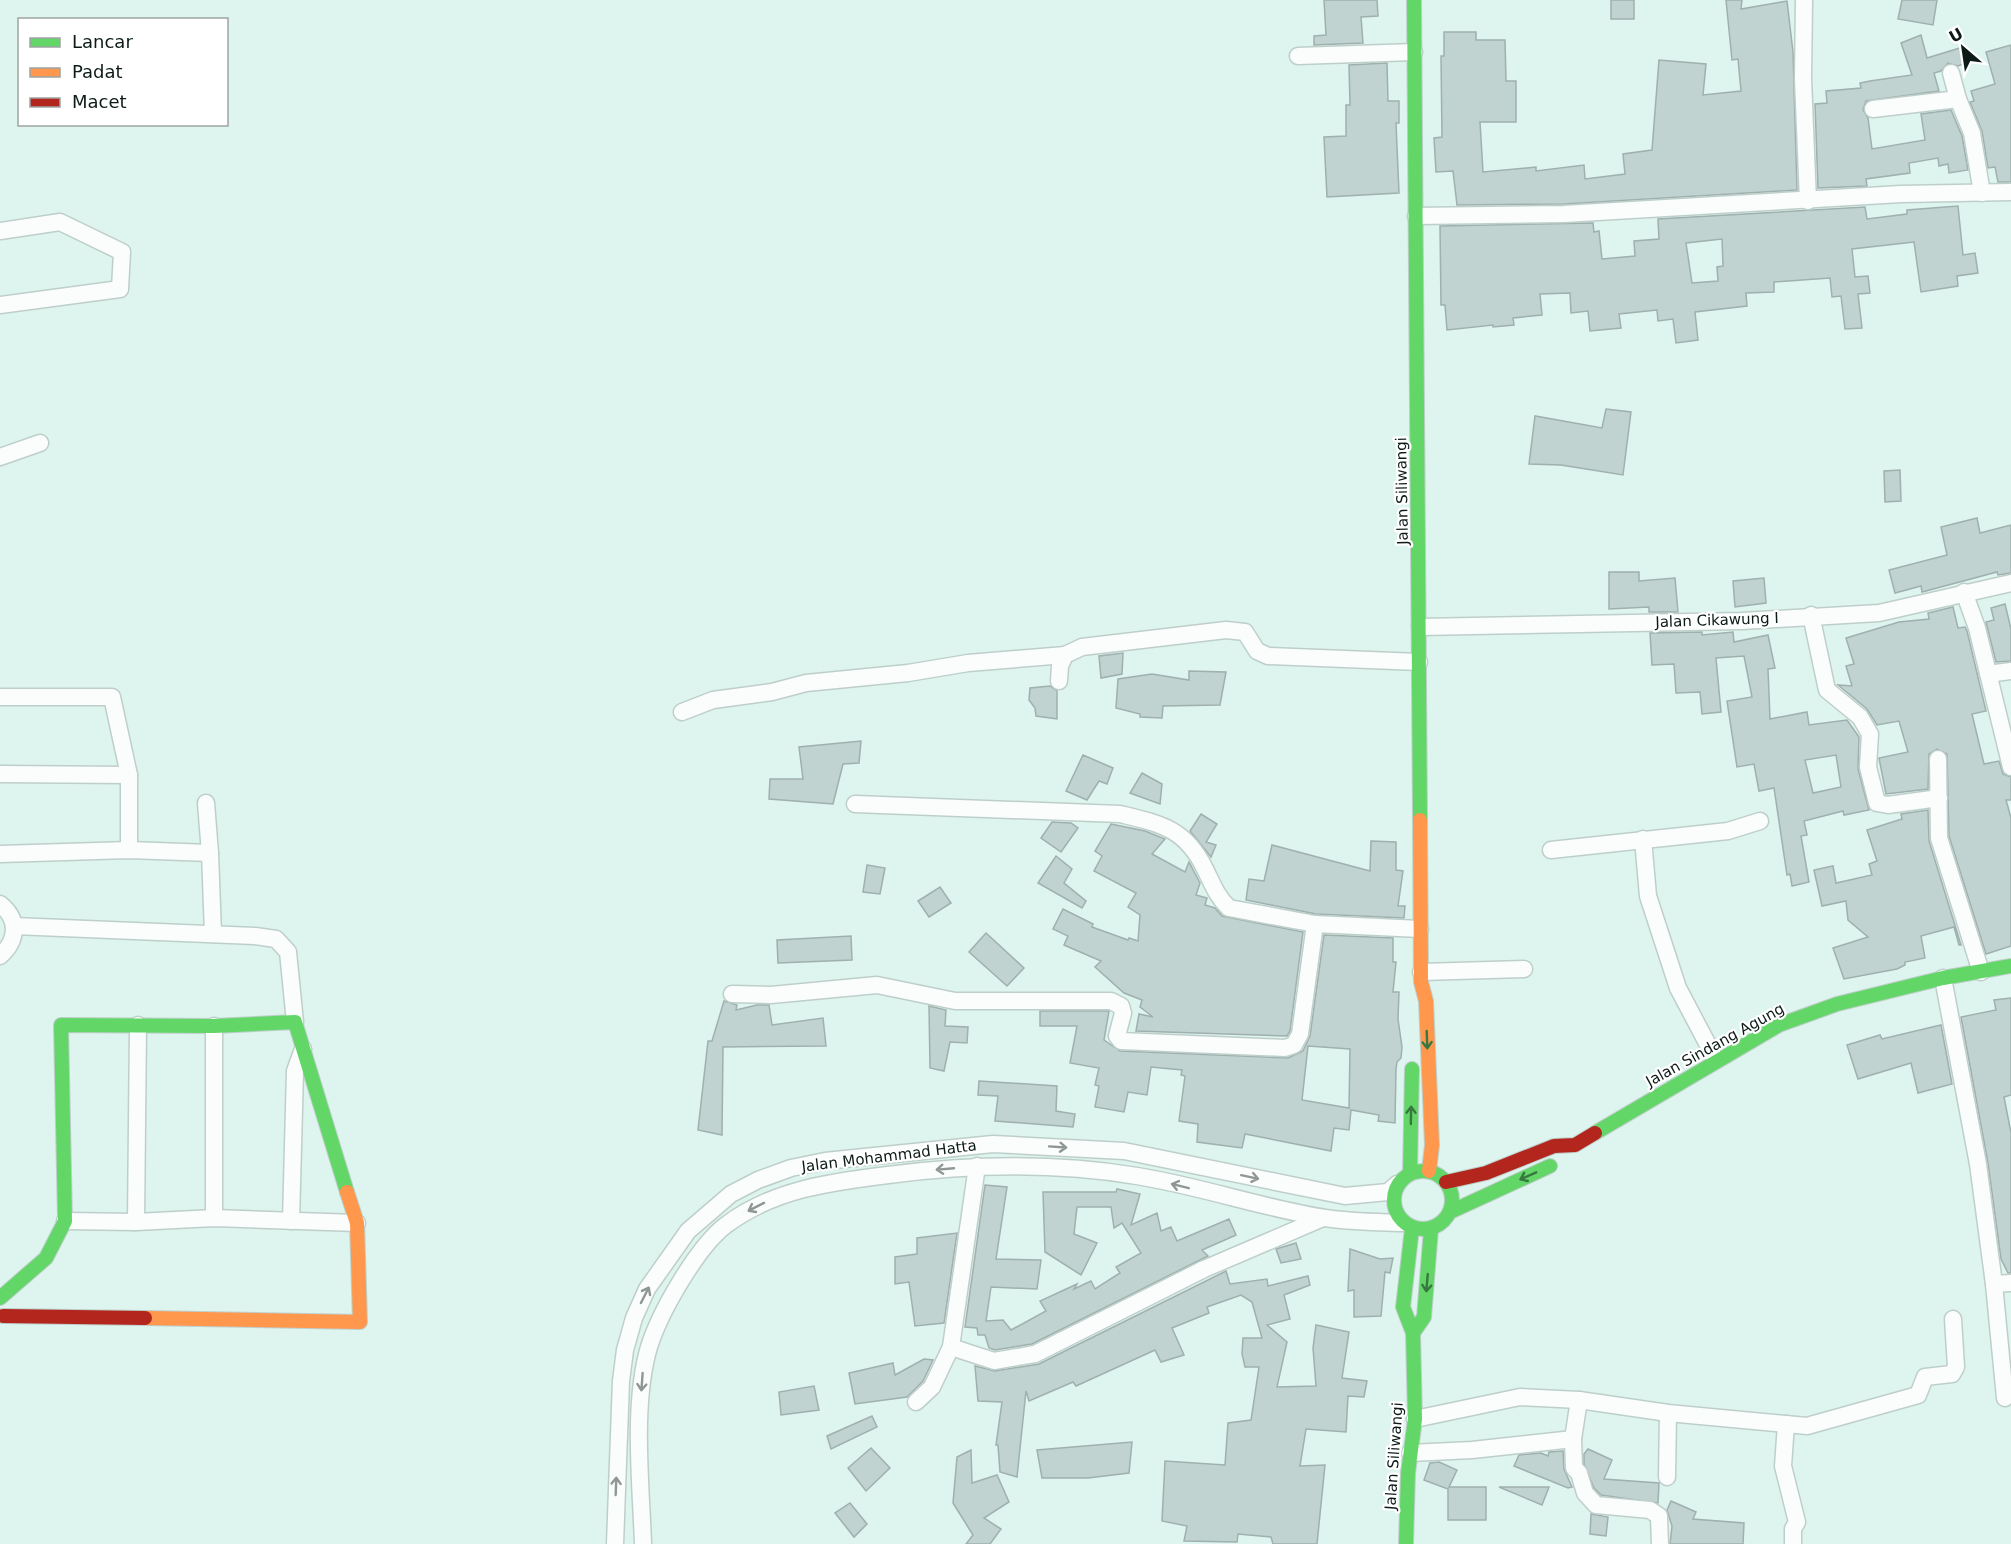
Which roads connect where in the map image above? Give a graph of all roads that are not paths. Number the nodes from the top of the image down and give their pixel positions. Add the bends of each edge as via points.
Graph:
1 (1414, 0) edge
2 (1804, 0) edge
3 (1414, 52) junction
4 (1298, 56) dead end
5 (1951, 73) dead end
6 (1958, 99) junction
7 (1873, 109) dead end
8 (2011, 192) edge
9 (1982, 193) junction
10 (1808, 201) junction
11 (1416, 216) junction
12 (0, 231) edge
13 (0, 305) edge
14 (40, 442) dead end
15 (0, 458) edge
16 (2011, 583) edge
17 (1964, 592) junction
18 (1811, 615) junction
19 (1420, 627) junction
20 (1065, 656) junction
21 (1419, 662) junction
22 (2011, 671) edge
23 (1988, 674) junction
24 (1059, 681) dead end
25 (0, 697) edge
26 (682, 712) dead end
27 (1938, 759) dead end
28 (2011, 767) edge
29 (0, 774) edge
30 (129, 775) junction
31 (1939, 798) junction
32 (206, 803) dead end
33 (855, 804) dead end
34 (1760, 821) dead end
35 (1643, 839) junction
36 (129, 850) junction
37 (1551, 850) dead end
38 (210, 853) junction
39 (0, 854) edge
40 (0, 904) edge
41 (1315, 924) junction
42 (14, 926) junction
43 (1420, 929) junction
44 (213, 934) junction
45 (0, 956) edge
46 (2011, 966) edge
47 (1524, 969) dead end
48 (1981, 972) junction
49 (1421, 977) junction
50 (1943, 978) junction
51 (732, 993) dead end
52 (295, 1022) junction
53 (1413, 1024) dead end
54 (138, 1025) junction
55 (214, 1026) junction
56 (303, 1049) junction
57 (1412, 1058) dead end
58 (1716, 1060) junction
59 (1033, 1145) junction
60 (1575, 1145) junction
61 (977, 1166) junction
62 (1028, 1167) junction
63 (1429, 1171) junction
64 (1404, 1179) junction
65 (1446, 1182) junction
66 (1450, 1212) junction
67 (214, 1218) junction
68 (1323, 1218) junction
69 (65, 1221) junction
70 (291, 1221) junction
71 (136, 1222) junction
72 (357, 1223) junction
73 (1407, 1226) junction
74 (1431, 1228) junction
75 (2003, 1283) edge
76 (0, 1298) edge
77 (1, 1315) edge
78 (1953, 1319) dead end
79 (1413, 1333) junction
80 (951, 1347) junction
81 (2005, 1398) dead end
82 (1579, 1400) junction
83 (916, 1402) dead end
84 (1668, 1413) junction
85 (1415, 1419) junction
86 (1786, 1424) junction
87 (1574, 1440) junction
88 (1410, 1454) junction
89 (1667, 1477) dead end
90 (615, 1544) edge
91 (643, 1544) edge
92 (1406, 1544) edge
93 (1660, 1544) edge
94 (1793, 1544) edge

1 - 3 main road, Jalan Siliwangi
2 - 10 street
3 - 4 street
3 - 11 main road, Jalan Siliwangi
5 - 6 street
6 - 7 street
6 - 9 street via 1972,133
8 - 9 street
9 - 10 street
10 - 11 street via 1564,214
11 - 19 main road, Jalan Siliwangi
12 - 13 street via 60,222 122,252 120,289
14 - 15 street
16 - 17 street, Jalan Cikawung I
17 - 18 street, Jalan Cikawung I via 1879,613
17 - 23 street
18 - 19 street, Jalan Cikawung I via 1742,621
18 - 31 street via 1827,690 1864,721 1870,734 1868,767 1877,803
19 - 21 main road, Jalan Siliwangi
20 - 21 street via 1082,647 1238,630 1245,632 1257,651 1268,656
20 - 24 street
20 - 26 street via 806,683 772,692 713,699
21 - 43 main road, Jalan Siliwangi
22 - 23 street
23 - 28 street
25 - 30 street via 112,697
27 - 31 street
29 - 30 street
30 - 36 street
31 - 48 street via 1939,838
32 - 38 street
33 - 41 street via 1058,810 1120,814 1152,822 1186,839 1221,901 1229,908
34 - 35 street via 1728,831
35 - 37 street
35 - 58 street via 1648,896 1675,978
36 - 38 street
36 - 39 street
38 - 44 street
40 - 42 street
41 - 43 street
41 - 51 street via 1300,1034 1294,1045 1285,1048 1121,1041 1117,1036 1123,1013 1111,1001 955,1001 877,985 771,995
42 - 44 street
42 - 45 street via 12,942
43 - 49 main road, Jalan Siliwangi
44 - 52 street via 276,939 288,952
46 - 48 main road, Jalan Sindang Agung
47 - 49 street
48 - 50 main road, Jalan Sindang Agung
49 - 53 main road, Jalan Siliwangi via 1413,1001
49 -> 63 main road, Jalan Siliwangi via 1426,1001 1431,1112
50 - 58 main road, Jalan Sindang Agung via 1837,1004 1779,1025
50 - 75 street
52 - 55 main road
52 - 56 main road
54 - 55 main road
54 - 69 main road via 61,1025
54 - 71 street
55 - 67 street
56 - 70 street via 295,1071
56 - 72 main road
64 -> 57 main road
58 - 60 main road, Jalan Sindang Agung
59 - 62 street
59 -> 64 street, Jalan Mohammad Hatta via 1124,1152 1345,1196 1388,1192
90 -> 59 street, Jalan Mohammad Hatta via 618,1416 628,1338 647,1289 688,1231 731,1194 791,1168 903,1151
60 - 65 main road, Jalan Sindang Agung via 1554,1146 1486,1173
60 -> 66 main road via 1560,1162
61 - 62 street, Jalan Mohammad Hatta
61 - 80 street
61 -> 91 street, Jalan Mohammad Hatta via 818,1184 783,1194 725,1226 702,1249 659,1321 643,1374
68 -> 62 street, Jalan Mohammad Hatta via 1140,1176 1092,1169
63 - 64 main road
63 - 65 main road
64 - 73 main road via 1394,1204
65 - 66 main road via 1452,1196
66 - 74 main road
67 - 70 street
67 - 71 street
68 - 73 street, Jalan Mohammad Hatta
68 - 80 street via 1204,1269 1035,1354 994,1360
69 - 71 street
69 - 76 main road via 46,1258
70 - 72 street
72 - 77 main road via 360,1322
73 - 74 main road
73 - 79 main road, Jalan Siliwangi via 1403,1307
74 -> 79 main road, Jalan Siliwangi via 1424,1317
75 - 81 street
78 - 86 street via 1956,1363 1952,1374 1925,1377 1918,1395 1912,1397 1807,1426
79 - 85 main road, Jalan Siliwangi
80 - 83 street via 932,1387
82 - 84 street
82 - 85 street via 1520,1397
82 - 87 street
84 - 86 street
84 - 89 street
85 - 88 main road, Jalan Siliwangi
86 - 94 street via 1783,1466 1797,1522
87 - 88 street
87 - 93 street via 1574,1468 1585,1493 1596,1505 1650,1510 1659,1516
88 - 92 main road, Jalan Siliwangi

